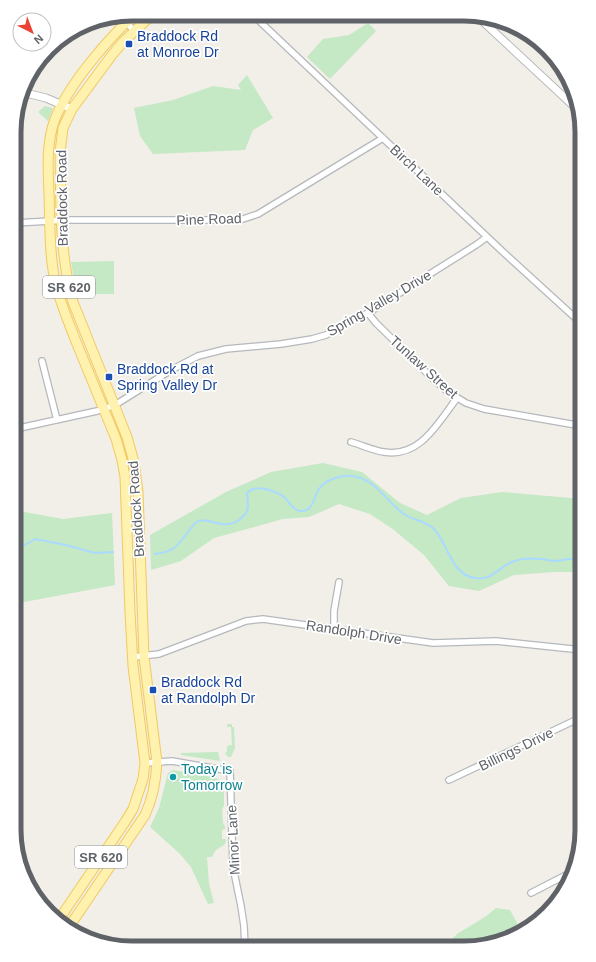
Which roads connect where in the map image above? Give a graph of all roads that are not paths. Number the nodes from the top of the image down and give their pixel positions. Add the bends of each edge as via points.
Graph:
1 (126, 21) edge
2 (145, 21) edge
3 (259, 21) edge
4 (122, 22) edge
5 (485, 23) edge
6 (134, 31) junction
7 (28, 93) edge
8 (62, 104) junction
9 (571, 104) edge
10 (72, 109) junction
11 (383, 138) junction
12 (62, 220) junction
13 (50, 221) junction
14 (21, 222) edge
15 (487, 237) junction
16 (368, 313) junction
17 (575, 318) edge
18 (42, 361) dead end
19 (457, 398) junction
20 (115, 405) junction
21 (104, 408) junction
22 (57, 420) junction
23 (575, 425) edge
24 (21, 428) edge
25 (351, 442) dead end
26 (339, 582) dead end
27 (334, 629) junction
28 (575, 649) edge
29 (144, 656) junction
30 (133, 657) junction
31 (575, 720) edge
32 (157, 762) junction
33 (145, 763) junction
34 (449, 780) dead end
35 (565, 875) edge
36 (531, 893) dead end
37 (62, 916) edge
38 (72, 923) edge
39 (245, 941) edge

1 - 6 street
2 - 6 main road, Braddock Road / SR 620
3 - 11 street, Birch Lane
4 - 8 main road, Braddock Road / SR 620
5 - 9 street
6 - 10 main road, Braddock Road / SR 620 via 112,55
7 - 8 street
8 - 10 street
8 - 13 main road, Braddock Road / SR 620 via 49,141
10 - 12 main road, Braddock Road / SR 620 via 61,139
11 - 12 street, Pine Road via 258,214 240,220
11 - 15 street, Birch Lane
12 - 13 street, Pine Road
12 - 20 main road, Braddock Road / SR 620 via 65,270 71,296
13 - 14 street, Pine Road
13 - 21 main road, Braddock Road / SR 620 via 52,262 59,296
15 - 16 street, Spring Valley Drive
15 - 17 street, Birch Lane
16 - 19 street, Tunlaw Street via 433,379
16 - 20 street, Spring Valley Drive via 312,339 226,349 198,356
18 - 22 street
19 - 23 street, Tunlaw Street via 484,409
19 - 25 street via 426,438 409,450 386,453
20 - 21 street, Spring Valley Drive
20 - 29 main road, Braddock Road / SR 620 via 131,447 136,477
21 - 22 street, Spring Valley Drive
21 - 30 main road, Braddock Road / SR 620 via 116,439 125,477
22 - 24 street, Spring Valley Drive
26 - 27 street via 334,610
27 - 28 street, Randolph Drive via 433,643 496,641
27 - 29 street, Randolph Drive via 256,619 173,650
29 - 30 street, Randolph Drive
29 - 32 main road, Braddock Road / SR 620
30 - 33 main road, Braddock Road / SR 620
31 - 34 street, Billings Drive
32 - 33 street, Minor Lane
32 - 38 main road, Braddock Road / SR 620 via 156,780 145,814
32 - 39 street, Minor Lane via 172,761 230,771 233,867
33 - 37 main road, Braddock Road / SR 620 via 143,779 133,809
35 - 36 street

